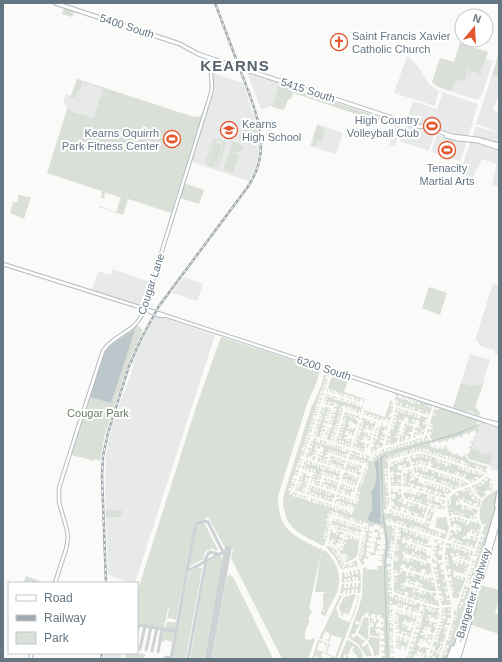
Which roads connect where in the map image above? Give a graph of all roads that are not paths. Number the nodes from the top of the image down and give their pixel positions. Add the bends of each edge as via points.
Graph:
1 (55, 3) edge
2 (176, 42) joint
3 (215, 60) junction
4 (498, 147) edge
5 (3, 264) edge
6 (144, 309) junction
7 (499, 425) edge
8 (499, 493) edge
9 (499, 504) edge
10 (499, 517) edge
11 (489, 543) junction
12 (55, 582) edge
13 (475, 599) junction
14 (467, 614) junction
15 (449, 659) edge
16 (454, 659) edge
17 (458, 659) edge

1 - 2 main road, 5400 South
2 - 3 main road, 5415 South
3 - 4 main road, 5415 South via 451,138 469,139
3 - 6 main road, Cougar Lane via 211,73 211,93
5 - 6 main road, 6200 South
6 - 7 main road, 6200 South
6 - 12 main road, Cougar Lane via 135,326 113,340 104,350 84,408 59,490 59,502 68,538
8 - 11 highway
9 - 11 highway, Bangerter Highway
10 - 13 highway, Bangerter Highway
11 - 14 highway, Bangerter Highway
13 - 16 highway, Bangerter Highway
13 - 17 highway
14 - 15 highway
14 - 16 highway, Bangerter Highway

